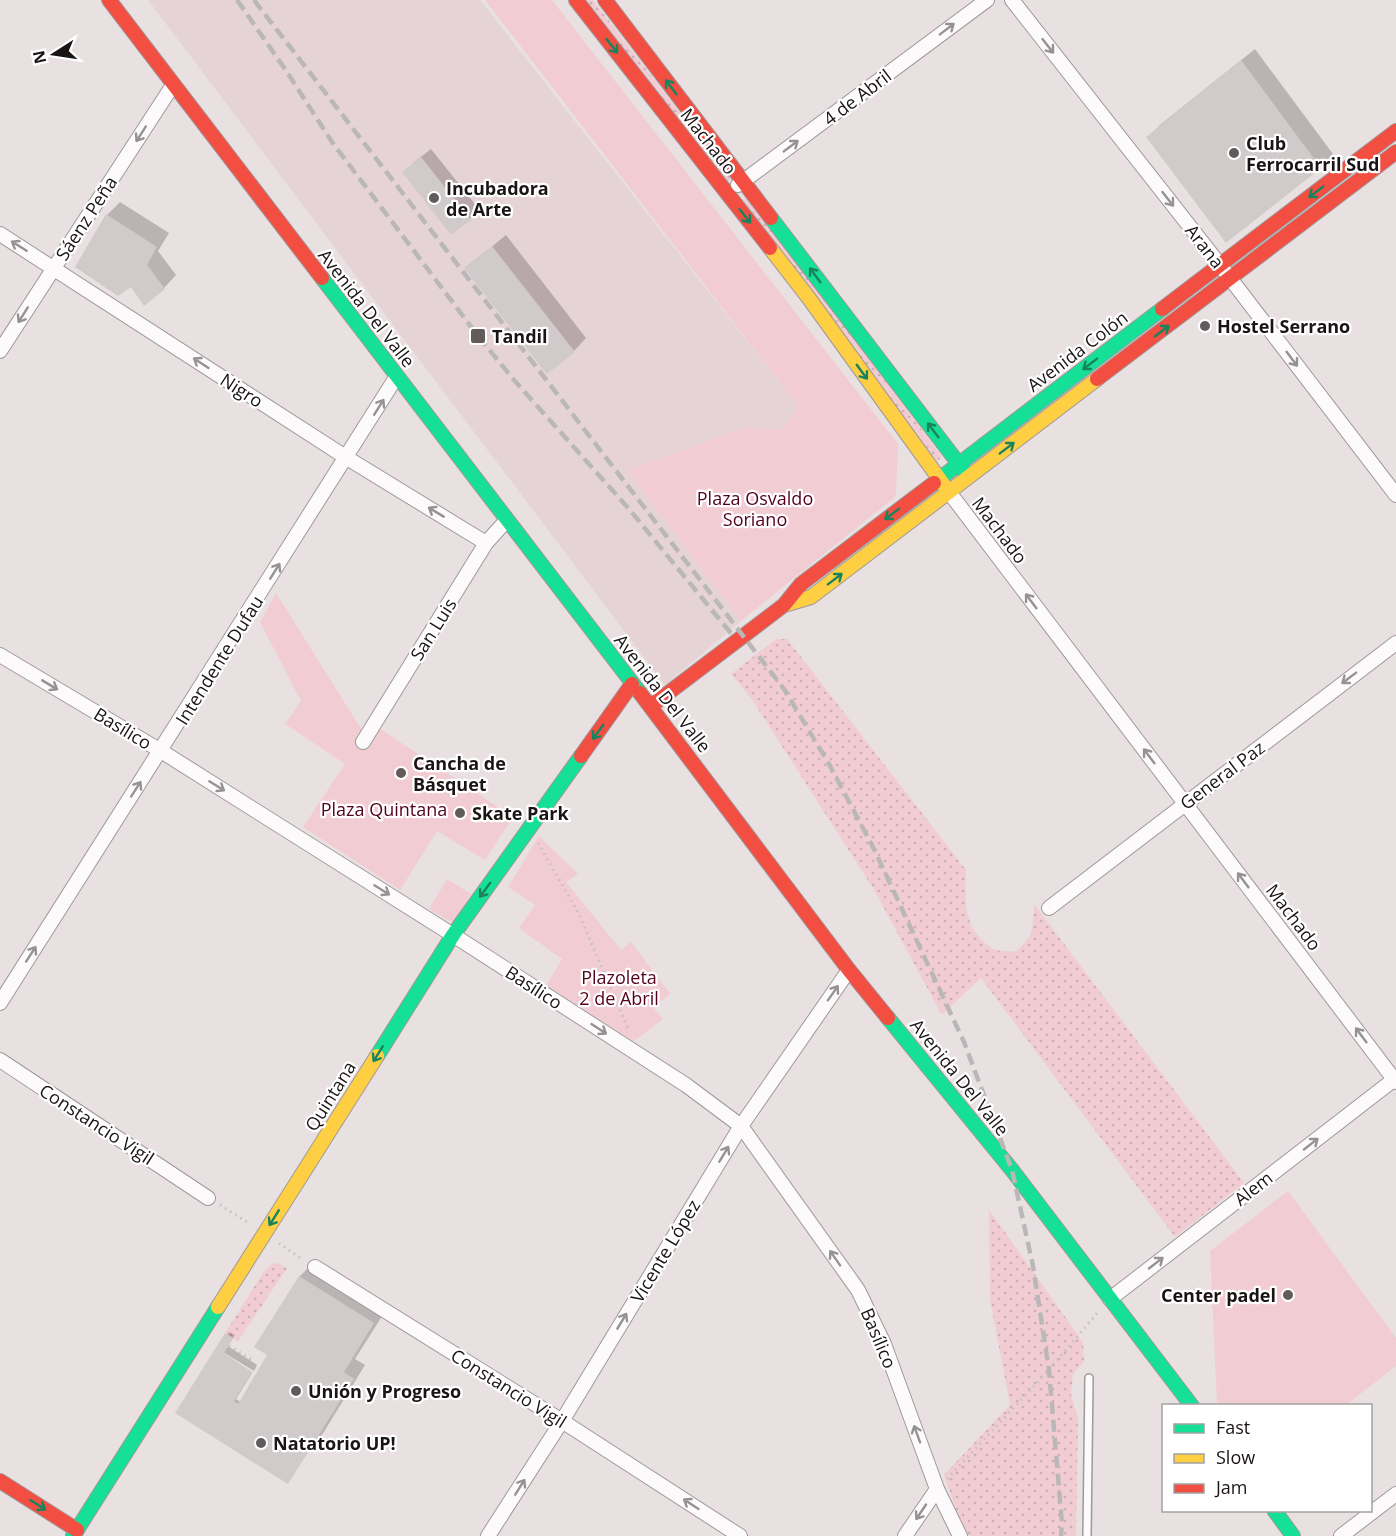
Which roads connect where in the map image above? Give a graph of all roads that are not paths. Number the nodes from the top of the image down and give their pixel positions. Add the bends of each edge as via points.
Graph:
1 (109, 0) edge
2 (576, 0) edge
3 (605, 0) edge
4 (987, 0) edge
5 (1012, 0) edge
6 (173, 85) junction
7 (1396, 131) edge
8 (1396, 152) edge
9 (743, 181) junction
10 (727, 193) junction
11 (0, 234) edge
12 (1220, 265) junction
13 (53, 268) junction
14 (1231, 279) junction
15 (0, 351) edge
16 (397, 376) junction
17 (347, 458) junction
18 (958, 463) junction
19 (969, 477) junction
20 (938, 478) junction
21 (949, 492) junction
22 (1396, 495) edge
23 (507, 520) junction
24 (486, 543) junction
25 (784, 605) junction
26 (1396, 643) edge
27 (0, 655) edge
28 (632, 684) junction
29 (651, 706) junction
30 (363, 742) dead end
31 (161, 751) junction
32 (1185, 803) junction
33 (1049, 908) dead end
34 (453, 935) junction
35 (849, 970) junction
36 (0, 1003) edge
37 (0, 1060) edge
38 (1395, 1080) edge
39 (741, 1126) junction
40 (208, 1198) road end
41 (315, 1267) road end
42 (1110, 1299) junction
43 (1089, 1378) dead end
44 (1190, 1404) edge
45 (562, 1420) junction
46 (0, 1481) edge
47 (937, 1489) junction
48 (1396, 1494) edge
49 (1275, 1512) edge
50 (78, 1534) edge
51 (488, 1536) edge
52 (740, 1536) edge
53 (905, 1536) edge
54 (960, 1536) edge
55 (1087, 1536) edge
56 (1293, 1536) edge
57 (1341, 1536) edge

1 - 6 main road, Avenida Del Valle
2 -> 10 main road, Machado
9 -> 3 main road, Machado
9 -> 4 street, 4 de Abril
5 -> 12 street, Arana
6 -> 13 street, Sáenz Peña
6 - 16 main road, Avenida Del Valle
7 -> 12 main road, Avenida Colón
8 - 14 main road, Avenida Colón
9 - 10 street, 4 de Abril
18 -> 9 main road, Machado
10 -> 20 main road, Machado via 808,297
13 -> 11 street, Nigro
12 - 14 street, Arana
12 -> 18 main road, Avenida Colón
13 -> 15 street, Sáenz Peña
17 -> 13 street, Nigro
19 -> 14 main road, Avenida Colón
14 -> 22 street, Arana
17 -> 16 street, Intendente Dufau
16 - 23 main road, Avenida Del Valle
24 -> 17 street, Nigro
31 -> 17 street, Intendente Dufau
18 - 19 main road, Machado
18 - 20 main road, Avenida Colón
19 - 21 main road, Avenida Colón
20 - 21 main road, Machado
20 -> 25 main road, Avenida Colón via 801,584
25 -> 21 main road, Avenida Colón via 811,597
32 -> 21 street, Machado
23 - 24 street, San Luis
23 - 28 main road, Avenida Del Valle
24 - 30 street, San Luis
25 - 29 main road, Avenida Colón
26 -> 32 street, General Paz
27 -> 31 street, Basílico
28 - 29 main road, Avenida Del Valle
28 -> 34 main road, Quintana
29 - 35 main road, Avenida Del Valle
31 -> 34 street, Basílico
36 -> 31 street, Intendente Dufau
32 - 33 street, General Paz
38 -> 32 street, Machado
34 -> 39 street, Basílico via 686,1085
34 -> 50 main road, Quintana
39 -> 35 street, Vicente López
35 - 42 main road, Avenida Del Valle via 1012,1170
37 - 40 street, Constancio Vigil
42 -> 38 street, Alem
45 -> 39 street, Vicente López
47 -> 39 street, Basílico via 884,1344 858,1290
41 - 45 street, Constancio Vigil
42 - 44 main road, Avenida Del Valle
43 - 55 lane
51 -> 45 street, Vicente López
52 -> 45 street, Constancio Vigil
46 -> 50 main road
47 -> 53 street
47 - 54 street, Basílico
48 - 57 street
49 - 56 main road

